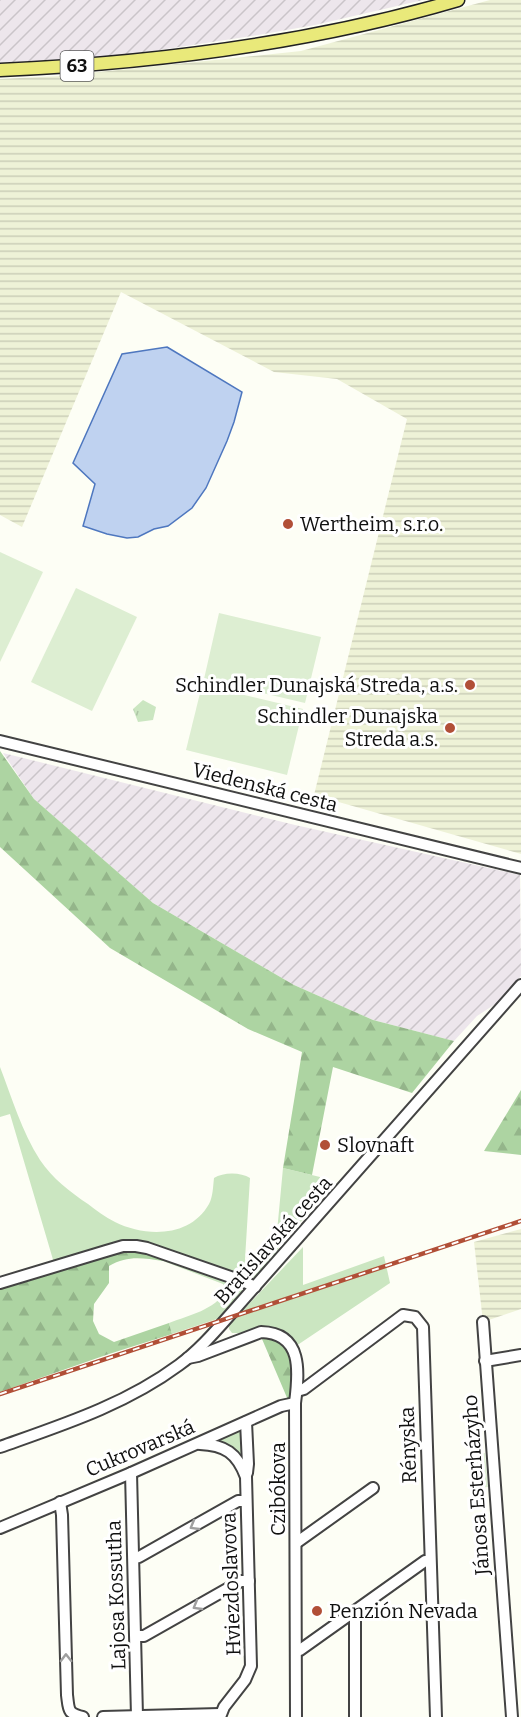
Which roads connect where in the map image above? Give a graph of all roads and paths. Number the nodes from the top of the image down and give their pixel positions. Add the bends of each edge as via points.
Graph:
1 (458, 0) edge
2 (0, 70) edge
3 (0, 741) edge
4 (521, 868) edge
5 (521, 985) edge
6 (0, 1283) edge
7 (255, 1287) junction
8 (483, 1322) dead end
9 (218, 1329) junction
10 (241, 1339) junction
11 (521, 1355) edge
12 (188, 1358) junction
13 (485, 1361) junction
14 (297, 1391) junction
15 (295, 1403) junction
16 (246, 1422) junction
17 (196, 1443) junction
18 (0, 1447) edge
19 (131, 1473) junction
20 (246, 1477) junction
21 (373, 1488) dead end
22 (246, 1501) junction
23 (60, 1502) junction
24 (0, 1528) edge
25 (296, 1543) junction
26 (134, 1558) junction
27 (430, 1562) junction
28 (249, 1581) junction
29 (352, 1613) junction
30 (136, 1636) junction
31 (296, 1651) junction
32 (78, 1716) edge
33 (137, 1716) edge
34 (220, 1716) edge
35 (103, 1717) edge
36 (296, 1717) edge
37 (355, 1717) edge
38 (436, 1717) edge
39 (512, 1717) edge

1 - 2 main road, 63 via 375,23 287,40 141,60
3 - 4 street, Viedenská cesta
5 - 7 street, Bratislavská cesta
6 - 7 street via 123,1246 136,1246
7 - 9 street, Bratislavská cesta
8 - 13 street, Jánosa Esterházyho
9 - 10 street via 228,1338
9 - 12 street, Bratislavská cesta
10 - 12 street
10 - 14 street, Czibókova via 268,1332 290,1342 296,1359
11 - 13 street
12 - 18 street, Bratislavská cesta via 117,1403
13 - 39 street, Jánosa Esterházyho
14 - 15 street, Czibókova
14 - 27 street, Rényska via 403,1315 415,1317 423,1327
15 - 16 street, Cukrovarská
15 - 25 street, Czibókova
16 - 17 street, Cukrovarská
16 - 20 street, Hviezdoslavova
17 - 19 street, Cukrovarská
17 - 20 street via 228,1451 241,1464
19 - 23 street, Cukrovarská
19 - 26 street, Lajosa Kossutha
20 - 22 street, Hviezdoslavova
21 - 25 street
22 -> 26 street via 238,1501
22 - 28 street, Hviezdoslavova
23 - 24 street, Cukrovarská
32 -> 23 street via 69,1710 67,1695
25 - 31 street, Czibókova
26 - 30 street, Lajosa Kossutha
27 - 29 street via 425,1561
27 - 38 street, Rényska
28 -> 30 street via 241,1581 144,1636
28 - 34 street, Hviezdoslavova via 251,1666
29 - 31 street
29 - 37 street
30 - 33 street, Lajosa Kossutha
31 - 36 street, Czibókova
33 - 34 street
33 - 35 street

